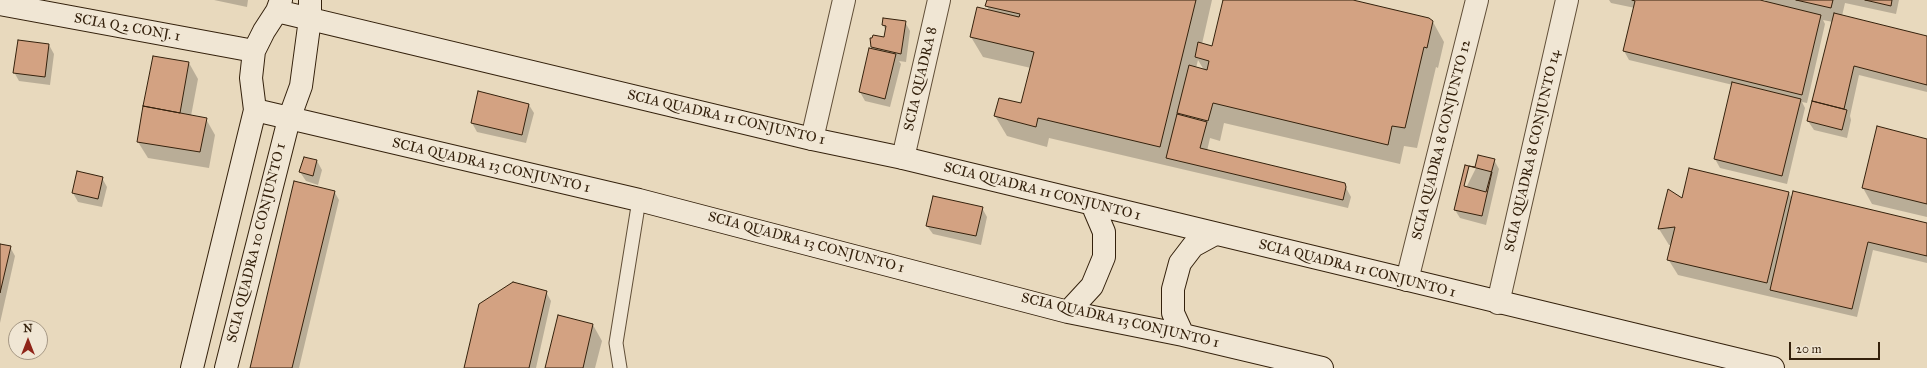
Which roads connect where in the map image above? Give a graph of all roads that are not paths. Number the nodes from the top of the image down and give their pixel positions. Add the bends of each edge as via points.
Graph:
1 (844, 0) edge
2 (939, 0) edge
3 (1477, 0) edge
4 (1567, 0) edge
5 (0, 4) edge
6 (36, 6) edge
7 (279, 6) edge
8 (310, 9) edge
9 (254, 51) junction
10 (255, 110) junction
11 (289, 119) junction
12 (812, 139) junction
13 (903, 158) junction
14 (639, 200) junction
15 (1092, 204) junction
16 (1215, 234) junction
17 (1407, 280) junction
18 (1498, 303) junction
19 (1068, 312) junction
20 (1183, 335) junction
21 (192, 368) edge
22 (226, 368) edge
23 (620, 368) edge
24 (1322, 368) edge
25 (1773, 368) edge

1 - 12 street
2 - 13 street, SCIA QUADRA 8
3 - 17 street, SCIA QUADRA 8 CONJUNTO 12
4 - 18 street, SCIA QUADRA 8 CONJUNTO 14
5 - 6 street, SCIA Q 2 CONJ. 1
6 - 9 street, SCIA Q 2 CONJ. 1
7 - 8 street, SCIA QUADRA 11 CONJUNTO 1
7 - 9 street
8 - 11 street, SCIA QUADRA 10 CONJUNTO 1 via 301,86
8 - 12 street, SCIA QUADRA 11 CONJUNTO 1
9 - 10 street via 250,78
10 - 11 street, SCIA QUADRA 13 CONJUNTO 1
10 - 21 street
11 - 14 street, SCIA QUADRA 13 CONJUNTO 1
11 - 22 street, SCIA QUADRA 10 CONJUNTO 1
12 - 13 street, SCIA QUADRA 11 CONJUNTO 1
13 - 15 street, SCIA QUADRA 11 CONJUNTO 1
14 - 19 street, SCIA QUADRA 13 CONJUNTO 1
14 - 23 lane via 616,343
15 - 16 street, SCIA QUADRA 11 CONJUNTO 1
15 - 19 street via 1104,232 1104,257 1092,286
16 - 17 street, SCIA QUADRA 11 CONJUNTO 1
16 - 20 street via 1192,246 1180,263 1173,289 1174,313
17 - 18 street, SCIA QUADRA 11 CONJUNTO 1
18 - 25 street, SCIA QUADRA 11 CONJUNTO 1
19 - 20 street, SCIA QUADRA 13 CONJUNTO 1
20 - 24 street, SCIA QUADRA 13 CONJUNTO 1

